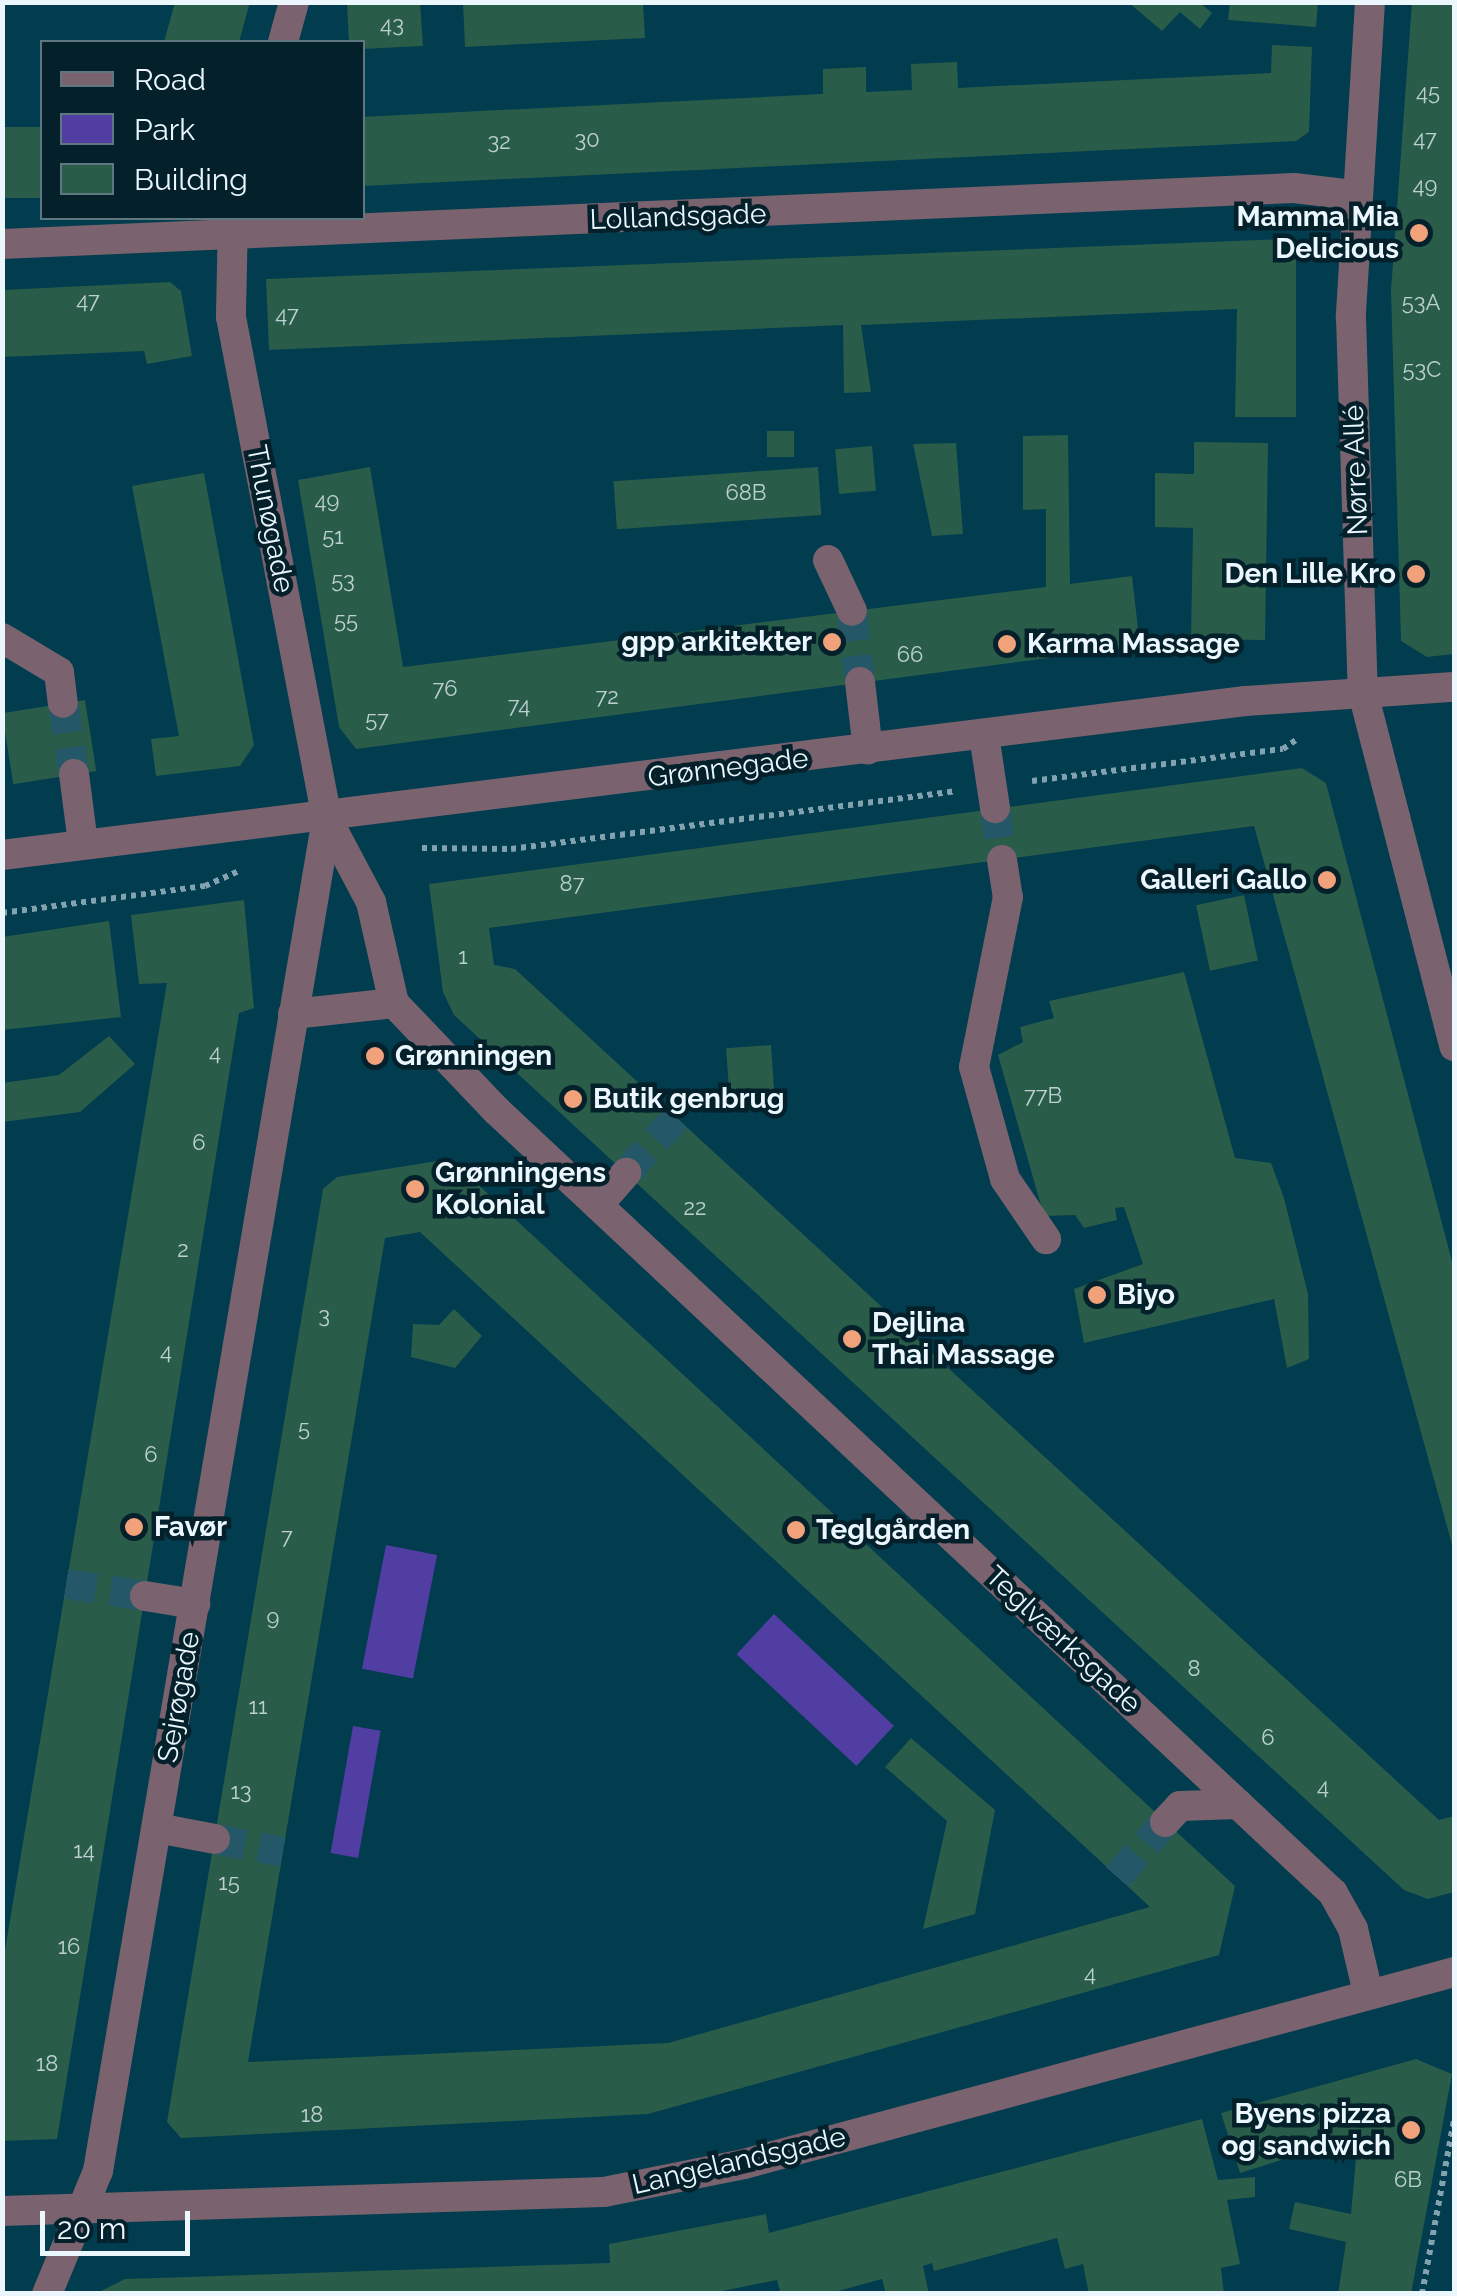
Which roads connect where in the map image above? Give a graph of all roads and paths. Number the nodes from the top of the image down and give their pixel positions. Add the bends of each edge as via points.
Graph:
1 (294, 2) edge
2 (1370, 2) edge
3 (283, 40) edge
4 (1354, 194) junction
5 (230, 226) edge
6 (2, 244) edge
7 (828, 560) dead end
8 (852, 611) tunnel mouth
9 (4, 640) edge
10 (860, 682) tunnel mouth
11 (1454, 687) edge
12 (1363, 692) junction
13 (62, 704) tunnel mouth
14 (984, 736) junction
15 (868, 750) junction
16 (74, 774) tunnel mouth
17 (993, 797) junction
18 (328, 819) junction
19 (83, 844) junction
20 (416, 847) dead end
21 (2, 855) edge
22 (1002, 860) tunnel mouth
23 (247, 867) dead end
24 (2, 913) edge
25 (394, 1003) junction
26 (292, 1014) junction
27 (1454, 1046) edge
28 (626, 1173) tunnel mouth
29 (598, 1204) junction
30 (1046, 1238) dead end
31 (144, 1596) tunnel mouth
32 (195, 1604) junction
33 (1238, 1804) junction
34 (1165, 1822) tunnel mouth
35 (157, 1828) junction
36 (215, 1839) tunnel mouth
37 (1454, 1972) edge
38 (1368, 1993) junction
39 (1454, 2119) edge
40 (2, 2210) edge
41 (80, 2210) junction
42 (47, 2294) edge
43 (1422, 2294) edge

1 - 3 street
2 - 4 street, Nørre Allé
4 - 5 street, Lollandsgade via 1294,188
4 - 12 street, Nørre Allé via 1350,317
5 - 6 street, Lollandsgade
5 - 18 street, Thunøgade via 231,317
7 - 8 street
9 - 13 street via 58,672
10 - 15 street
11 - 12 street, Grønnegade
12 - 14 street, Grønnegade
12 - 17 path via 1283,750
12 - 27 street, Nørre Allé
14 - 15 street, Grønnegade
14 - 17 street
15 - 18 street, Grønnegade
16 - 19 street
17 - 20 path via 512,849
18 - 19 street, Grønnegade
18 - 25 street via 371,902
18 - 26 street
19 - 21 street, Grønnegade
22 - 30 street via 1008,897 974,1067 1004,1179
23 - 24 path via 205,886
25 - 26 street
25 - 29 street, Teglværksgade via 418,1036
26 - 32 street, Sejrøgade
28 - 29 street
29 - 33 street, Teglværksgade
31 - 32 street
32 - 35 street, Sejrøgade
33 - 34 street via 1180,1806
33 - 38 street, Teglværksgade via 1333,1893 1353,1929
35 - 36 street
35 - 41 street, Sejrøgade via 98,2171
37 - 38 street, Langelandsgade
38 - 41 street, Langelandsgade via 744,2164 604,2192
39 - 43 path
40 - 41 street, Langelandsgade
41 - 42 street, Sejrøgade

